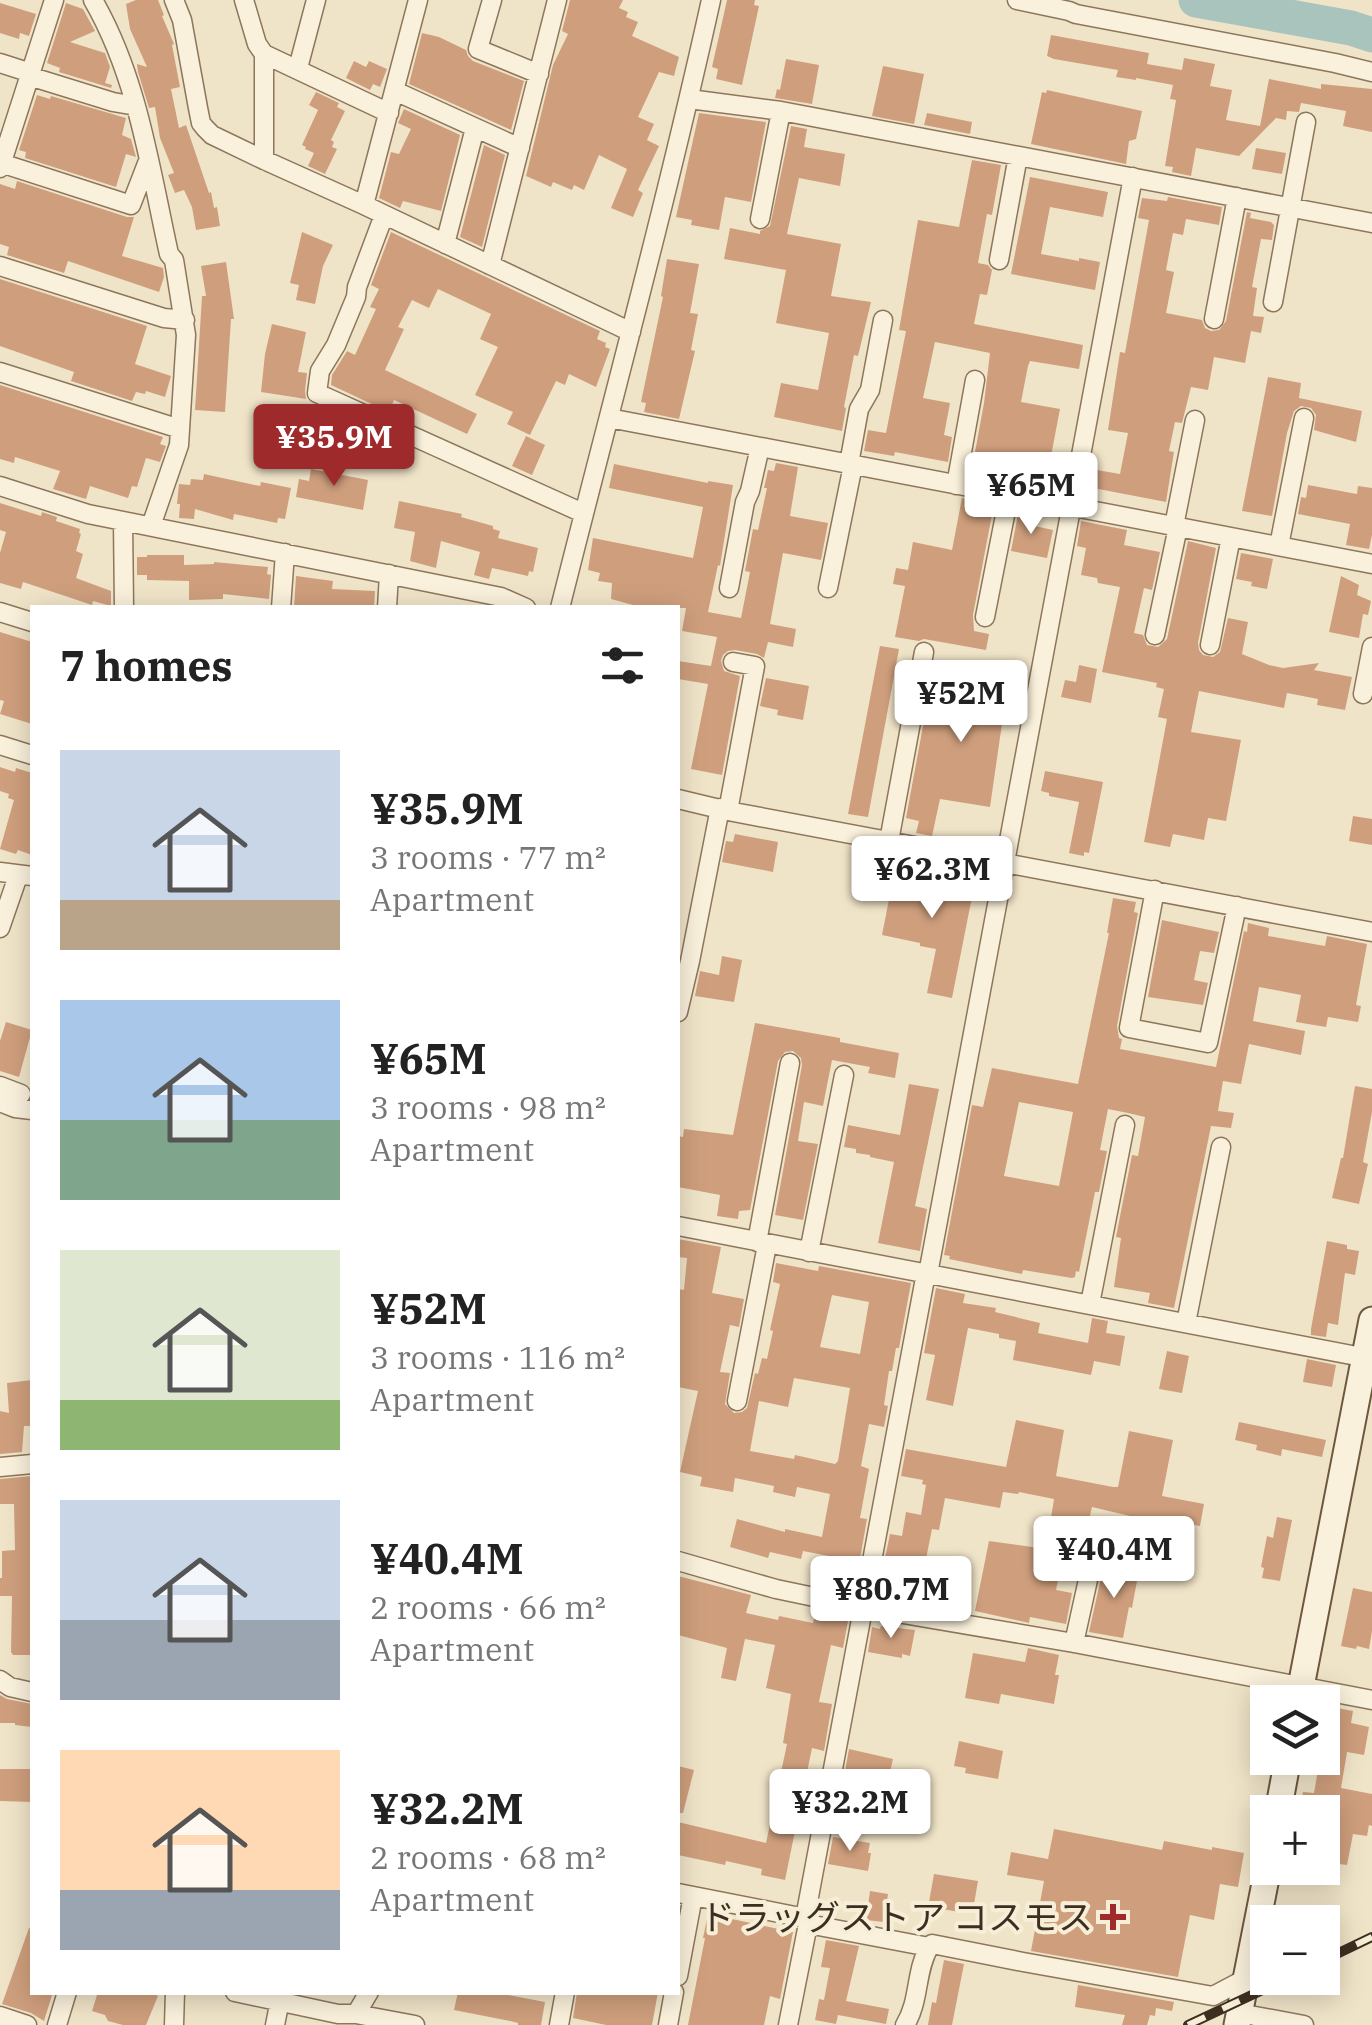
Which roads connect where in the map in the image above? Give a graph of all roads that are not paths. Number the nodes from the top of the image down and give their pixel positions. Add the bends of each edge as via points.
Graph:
1 (54, 0) edge
2 (93, 0) edge
3 (174, 0) edge
4 (244, 0) edge
5 (316, 0) edge
6 (418, 0) edge
7 (492, 0) edge
8 (556, 0) edge
9 (710, 0) edge
10 (1017, 0) edge
11 (264, 54) junction
12 (0, 63) edge
13 (298, 68) junction
14 (1372, 72) edge
15 (30, 74) junction
16 (539, 74) junction
17 (395, 91) junction
18 (689, 99) junction
19 (136, 106) junction
20 (781, 110) junction
21 (390, 112) junction
22 (1306, 122) dead end
23 (475, 128) junction
24 (520, 148) junction
25 (1018, 156) junction
26 (264, 160) junction
27 (148, 162) junction
28 (1, 165) edge
29 (1133, 177) junction
30 (1237, 197) junction
31 (364, 205) junction
32 (1290, 207) junction
33 (384, 215) junction
34 (760, 219) dead end
35 (1372, 223) edge
36 (445, 244) junction
37 (998, 260) dead end
38 (0, 266) edge
39 (490, 266) junction
40 (1273, 302) dead end
41 (185, 320) junction
42 (884, 320) dead end
43 (1214, 320) dead end
44 (631, 332) junction
45 (0, 372) edge
46 (975, 380) dead end
47 (609, 418) junction
48 (1304, 418) dead end
49 (1195, 420) dead end
50 (180, 429) junction
51 (760, 447) junction
52 (850, 464) junction
53 (956, 485) junction
54 (0, 486) edge
55 (1009, 495) junction
56 (1072, 507) junction
57 (584, 513) junction
58 (123, 521) junction
59 (151, 526) junction
60 (1176, 527) junction
61 (1230, 537) junction
62 (1279, 546) junction
63 (286, 553) junction
64 (1372, 564) edge
65 (389, 574) junction
66 (729, 588) dead end
67 (828, 588) dead end
68 (124, 605) edge
69 (281, 605) edge
70 (387, 605) edge
71 (519, 605) edge
72 (561, 605) edge
73 (0, 612) edge
74 (985, 617) dead end
75 (30, 621) edge
76 (1155, 635) dead end
77 (1210, 645) dead end
78 (1372, 646) edge
79 (924, 652) dead end
80 (733, 662) dead end
81 (1362, 694) dead end
82 (0, 745) edge
83 (30, 754) edge
84 (680, 799) edge
85 (724, 809) junction
86 (889, 841) junction
87 (1004, 863) junction
88 (17, 875) edge
89 (1155, 890) junction
90 (1237, 906) junction
91 (0, 928) edge
92 (1372, 932) edge
93 (680, 1003) edge
94 (790, 1063) dead end
95 (844, 1075) dead end
96 (0, 1086) edge
97 (21, 1094) dead end
98 (0, 1102) edge
99 (30, 1110) edge
100 (1125, 1125) dead end
101 (1221, 1147) dead end
102 (680, 1226) edge
103 (762, 1244) junction
104 (809, 1252) junction
105 (927, 1274) junction
106 (1090, 1304) junction
107 (1372, 1320) edge
108 (1186, 1323) junction
109 (1368, 1358) edge
110 (737, 1402) dead end
111 (30, 1464) edge
112 (0, 1467) edge
113 (1098, 1530) dead end
114 (680, 1562) edge
115 (862, 1607) junction
116 (1074, 1643) junction
117 (0, 1680) edge
118 (1260, 1685) edge
119 (1302, 1685) edge
120 (30, 1692) edge
121 (1340, 1697) edge
122 (1372, 1700) edge
123 (1265, 1885) edge
124 (685, 1894) edge
125 (806, 1921) junction
126 (929, 1947) junction
127 (680, 1953) edge
128 (1246, 1978) junction
129 (66, 1995) edge
130 (175, 1995) edge
131 (252, 1995) edge
132 (366, 1995) edge
133 (565, 1995) edge
134 (673, 1995) edge
135 (280, 2000) junction
136 (0, 2016) edge
137 (343, 2018) edge
138 (1238, 2019) edge
139 (27, 2025) edge
140 (57, 2025) edge
141 (174, 2025) edge
142 (275, 2025) edge
143 (415, 2025) edge
144 (559, 2025) edge
145 (668, 2025) edge
146 (788, 2025) edge
147 (904, 2025) edge
148 (1304, 2025) edge

1 - 15 street
2 - 19 street via 119,50
3 - 26 street via 202,123 212,135
4 - 11 street
5 - 13 street
6 - 17 street
7 - 16 street via 478,49
8 - 16 street
9 - 18 street
10 - 14 street
11 - 13 street
11 - 26 street
12 - 15 street
13 - 21 street
15 - 19 street
15 - 28 street
16 - 24 street
17 - 21 street
17 - 23 street
18 - 20 street
18 - 44 street
19 - 27 street
20 - 25 street
20 - 34 street
21 - 31 street
22 - 32 street
23 - 24 street
23 - 36 street
24 - 39 street
25 - 29 street
25 - 37 street
26 - 31 street
27 - 28 street via 131,205
27 - 41 street
29 - 30 street
29 - 56 street
30 - 32 street
30 - 43 street
31 - 33 street
32 - 35 street
32 - 40 street
33 - 36 street
33 - 57 street via 350,313 320,371 318,393
36 - 39 street
38 - 41 street
39 - 44 street
41 - 50 street
42 - 52 street
44 - 47 street
45 - 50 street
46 - 53 street
47 - 51 street
47 - 57 street
48 - 62 street
49 - 60 street
50 - 59 street
51 - 52 street
51 - 66 street
52 - 53 street
52 - 67 street
53 - 55 street
54 - 58 street
55 - 56 street
55 - 74 street
56 - 60 street
56 - 87 street
57 - 72 street
58 - 59 street
58 - 68 street
59 - 63 street
60 - 61 street
60 - 76 street
61 - 62 street
61 - 77 street
62 - 64 street
63 - 65 street
63 - 69 street
65 - 70 street
65 - 71 street
73 - 75 street
78 - 81 street
79 - 86 street
80 - 85 street via 755,666
82 - 83 street
84 - 85 street
85 - 86 street
85 - 93 street
86 - 87 street
87 - 89 street
87 - 105 street
88 - 91 street
89 - 90 street
89 - 90 street via 1129,1028 1208,1043
90 - 92 street
94 - 103 street
95 - 104 street
96 - 97 street
98 - 99 street
100 - 106 street
101 - 108 street
102 - 103 street
103 - 104 street
103 - 110 street
104 - 105 street
105 - 106 street
105 - 115 street
106 - 108 street
107 - 109 street
108 - 109 street
109 - 119 street
111 - 112 street
113 - 116 street
114 - 115 street
115 - 116 street
115 - 125 street
116 - 118 street
117 - 120 street
121 - 122 street
123 - 128 street
124 - 125 street
124 - 127 street
125 - 126 street
125 - 146 street
126 - 128 street via 1214,1996
126 - 147 street
128 - 138 street
129 - 140 street
130 - 141 street
131 - 135 street
132 - 137 street
133 - 144 street
134 - 145 street
135 - 137 street
135 - 142 street
136 - 139 street
137 - 143 street
138 - 148 street

